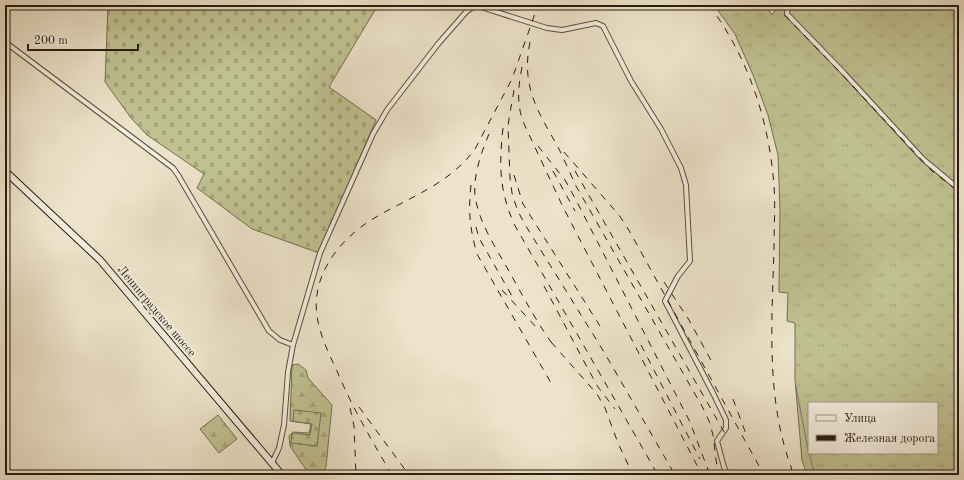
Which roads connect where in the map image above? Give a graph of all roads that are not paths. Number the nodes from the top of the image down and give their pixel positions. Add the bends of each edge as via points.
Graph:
1 (788, 5) edge
2 (5, 42) edge
3 (5, 170) edge
4 (959, 189) edge
5 (294, 345) junction
6 (272, 463) junction
7 (282, 475) edge
8 (728, 475) edge

1 - 4 street via 787,14 923,158
2 - 5 street via 173,168 269,331 280,340
3 - 6 main road, Ленинградское шоссе via 100,260
5 - 6 street via 288,372 284,425 279,448
5 - 8 street via 320,253 373,134 387,110 466,12 474,6 481,7 547,28 562,30 596,23 603,26 631,81 661,129 681,168 686,185 690,261 678,276 665,301 726,420 726,428 717,441
6 - 7 main road, Ленинградское шоссе

